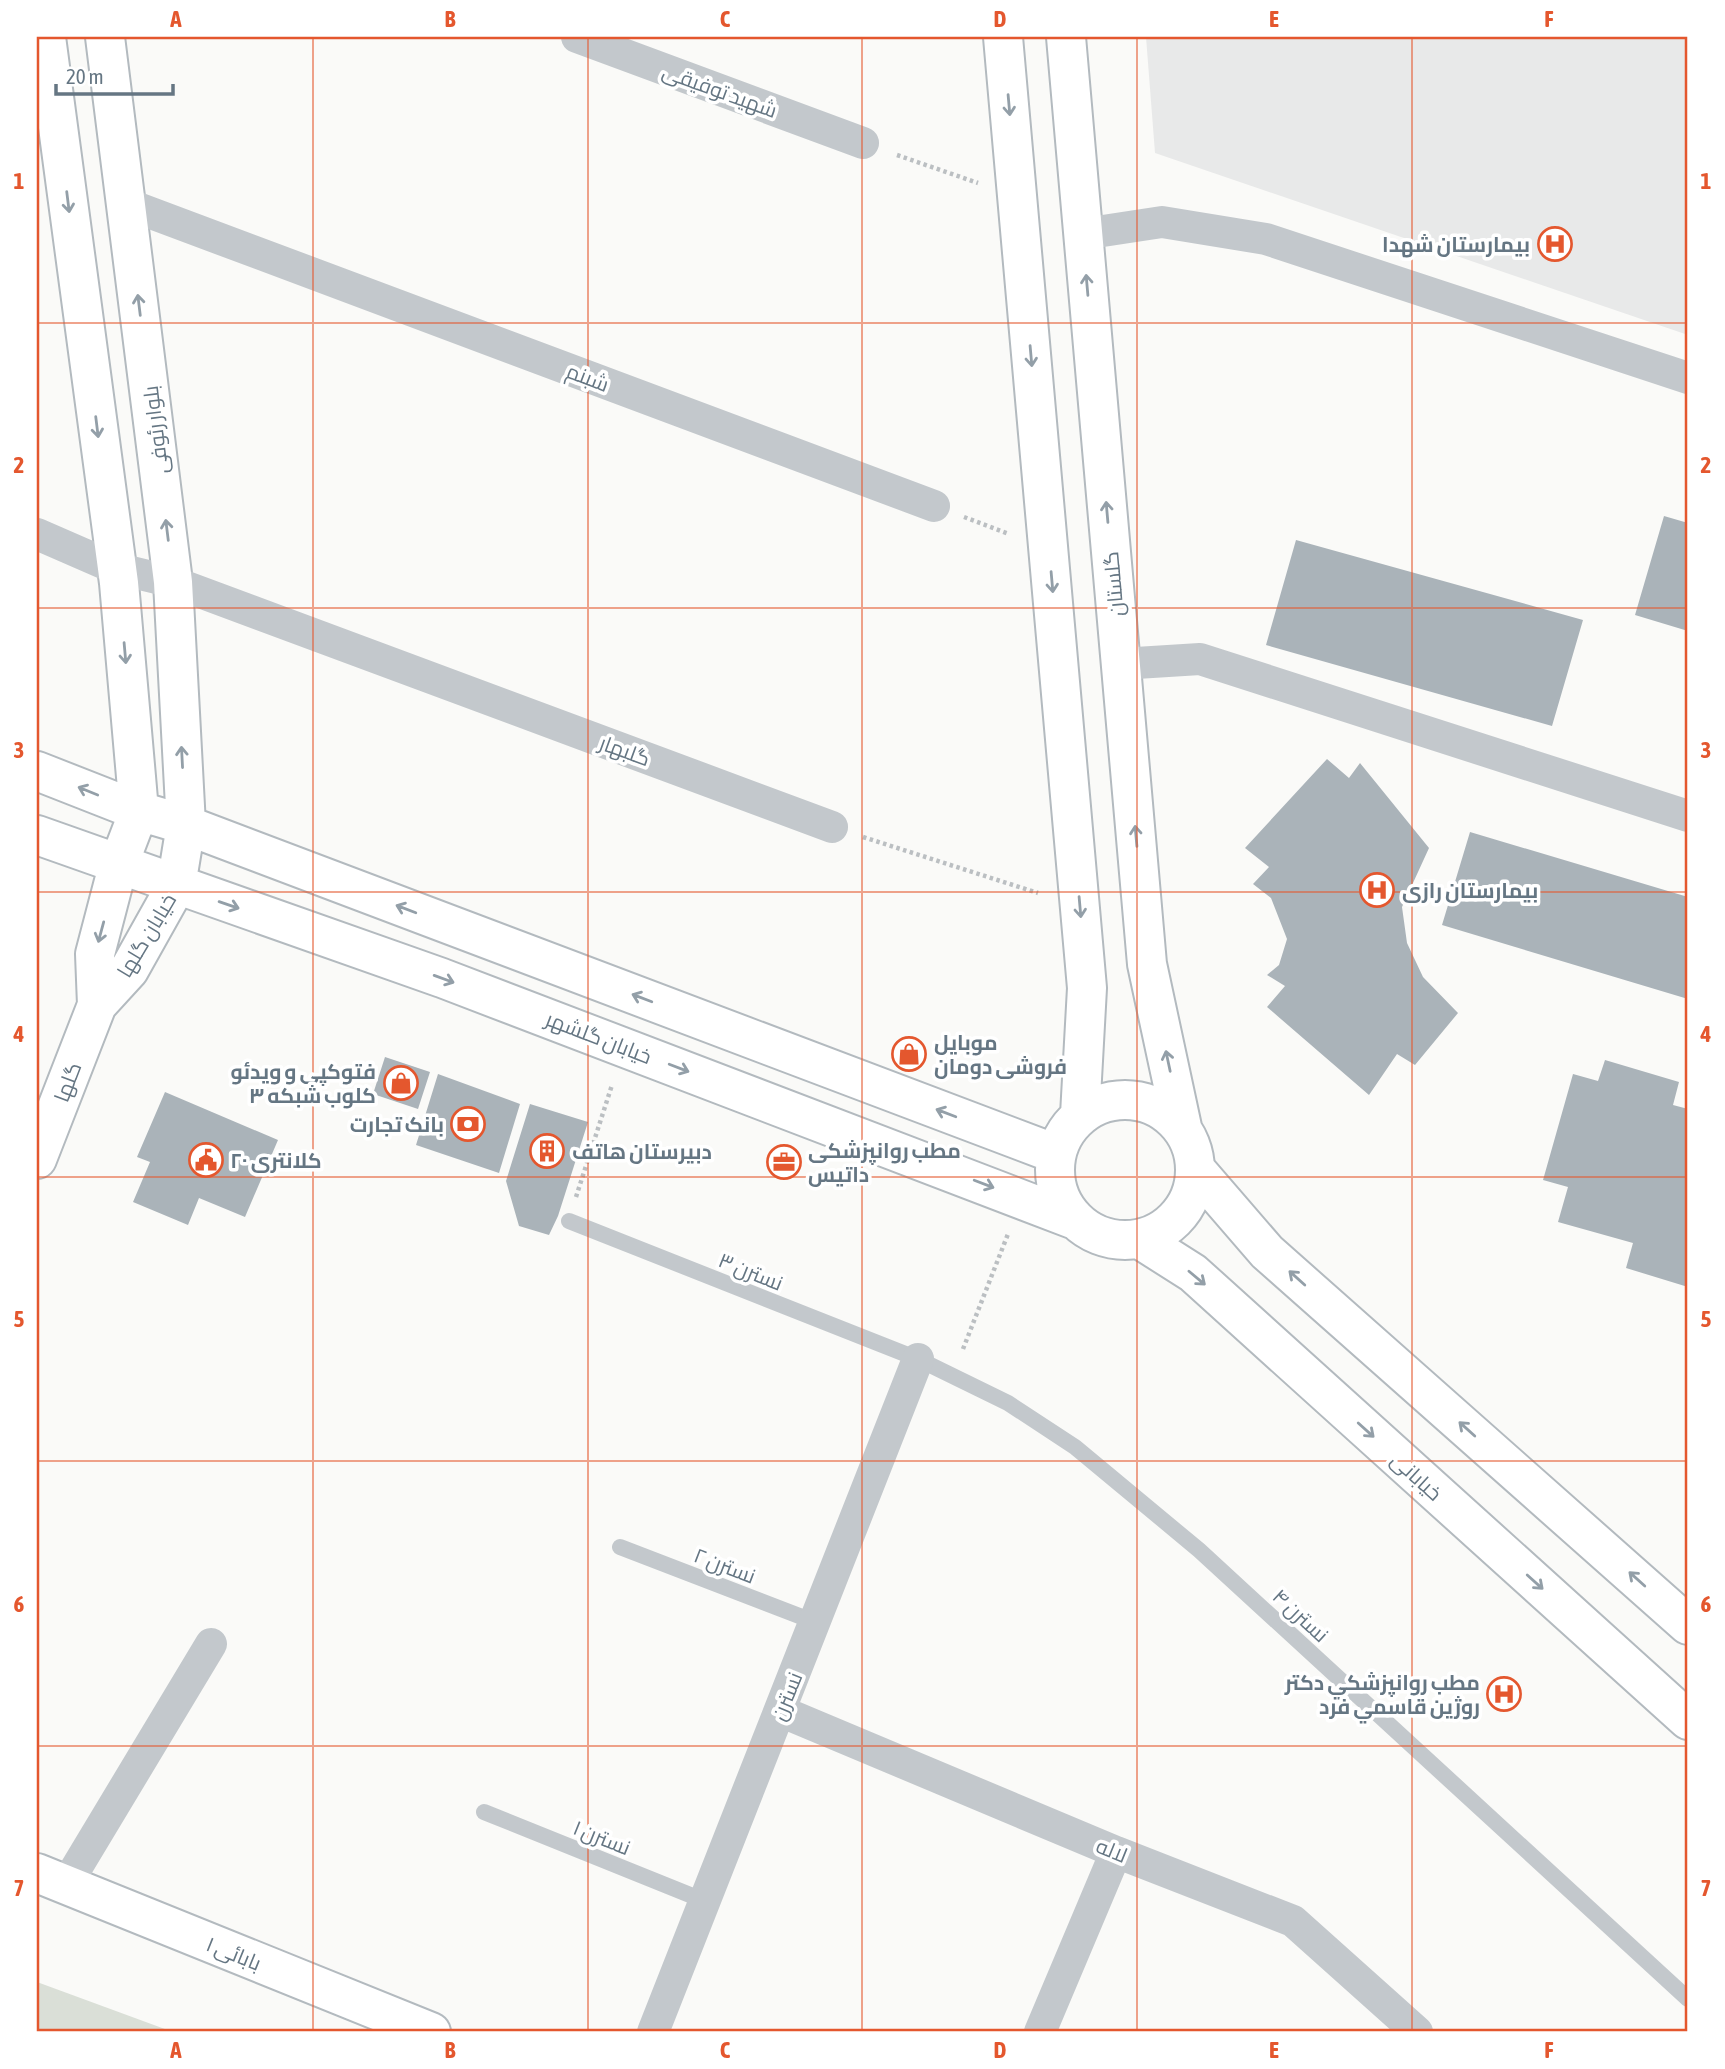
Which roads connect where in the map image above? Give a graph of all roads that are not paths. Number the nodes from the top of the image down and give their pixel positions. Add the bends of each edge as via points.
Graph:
1 (46, 37) edge
2 (105, 37) edge
3 (577, 37) edge
4 (1003, 37) edge
5 (1066, 37) edge
6 (863, 143) road end
7 (49, 152) edge
8 (127, 204) junction
9 (1083, 234) junction
10 (1688, 378) edge
11 (934, 506) road end
12 (37, 534) edge
13 (116, 568) junction
14 (173, 582) junction
15 (1121, 664) junction
16 (37, 771) edge
17 (139, 811) junction
18 (1688, 816) edge
19 (186, 825) junction
20 (832, 828) road end
21 (37, 835) edge
22 (118, 866) junction
23 (176, 886) junction
24 (97, 1005) junction
25 (1080, 1115) junction
26 (1182, 1127) junction
27 (1056, 1154) junction
28 (37, 1159) edge
29 (1197, 1171) junction
30 (1075, 1220) junction
31 (569, 1221) road end
32 (1141, 1240) junction
33 (918, 1359) junction
34 (620, 1546) dead end
35 (815, 1622) junction
36 (1688, 1625) edge
37 (211, 1644) dead end
38 (779, 1711) junction
39 (1688, 1720) edge
40 (484, 1812) dead end
41 (1116, 1852) junction
42 (52, 1879) edge
43 (705, 1901) junction
44 (1688, 1999) edge
45 (431, 2032) edge
46 (653, 2032) edge
47 (1040, 2032) edge
48 (1418, 2032) edge

1 - 7 main road
2 - 8 main road, بلوار رئوفی
3 - 6 street, شهید توفیقی
4 -> 25 main road via 1087,988
5 - 9 main road, گلستان
7 -> 13 main road
8 - 11 street, شبنم
14 -> 8 main road, بلوار رئوفی
9 - 10 street via 1162,222 1266,239
15 -> 9 main road, گلستان
12 - 13 street, گلبهار
13 - 14 street, گلبهار
13 -> 17 main road
19 -> 14 main road, بلوار رئوفی
14 - 20 street, گلبهار
15 - 18 street via 1200,659
26 -> 15 main road, گلستان via 1147,964
17 -> 16 main road
17 - 19 main road
17 - 22 main road, خیابان گلها
19 - 23 main road, خیابان گلها
27 -> 19 main road
21 - 22 main road, خیابان گلشهر
22 - 23 main road, خیابان گلشهر
22 -> 24 main road, خیابان گلها via 95,954
23 - 24 main road, خیابان گلها via 129,970
23 -> 30 main road, خیابان گلشهر via 442,978
24 - 28 main road, گلها
25 - 26 main road via 1122,1099 1166,1111
25 - 27 main road via 1065,1132
26 - 29 main road
27 - 30 main road via 1055,1178 1061,1200
29 - 32 main road via 1192,1195 1181,1215 1163,1231
36 -> 29 main road via 1267,1252
30 - 32 main road via 1094,1234
31 - 33 lane, نسترن ٣
32 -> 39 main road, خیابانی via 1193,1273
33 - 35 street, نسترن
33 - 44 lane, نسترن ۴ via 1008,1403 1130,1490
34 - 35 lane, نسترن ٢
35 - 38 street, نسترن
37 - 42 street
38 - 41 street, لاله
38 - 43 street, نسترن
40 - 43 lane, نسترن ١
41 - 47 street
41 - 48 street, لاله via 1293,1921
42 - 45 main road, بابائی ۱
43 - 46 street, نسترن

